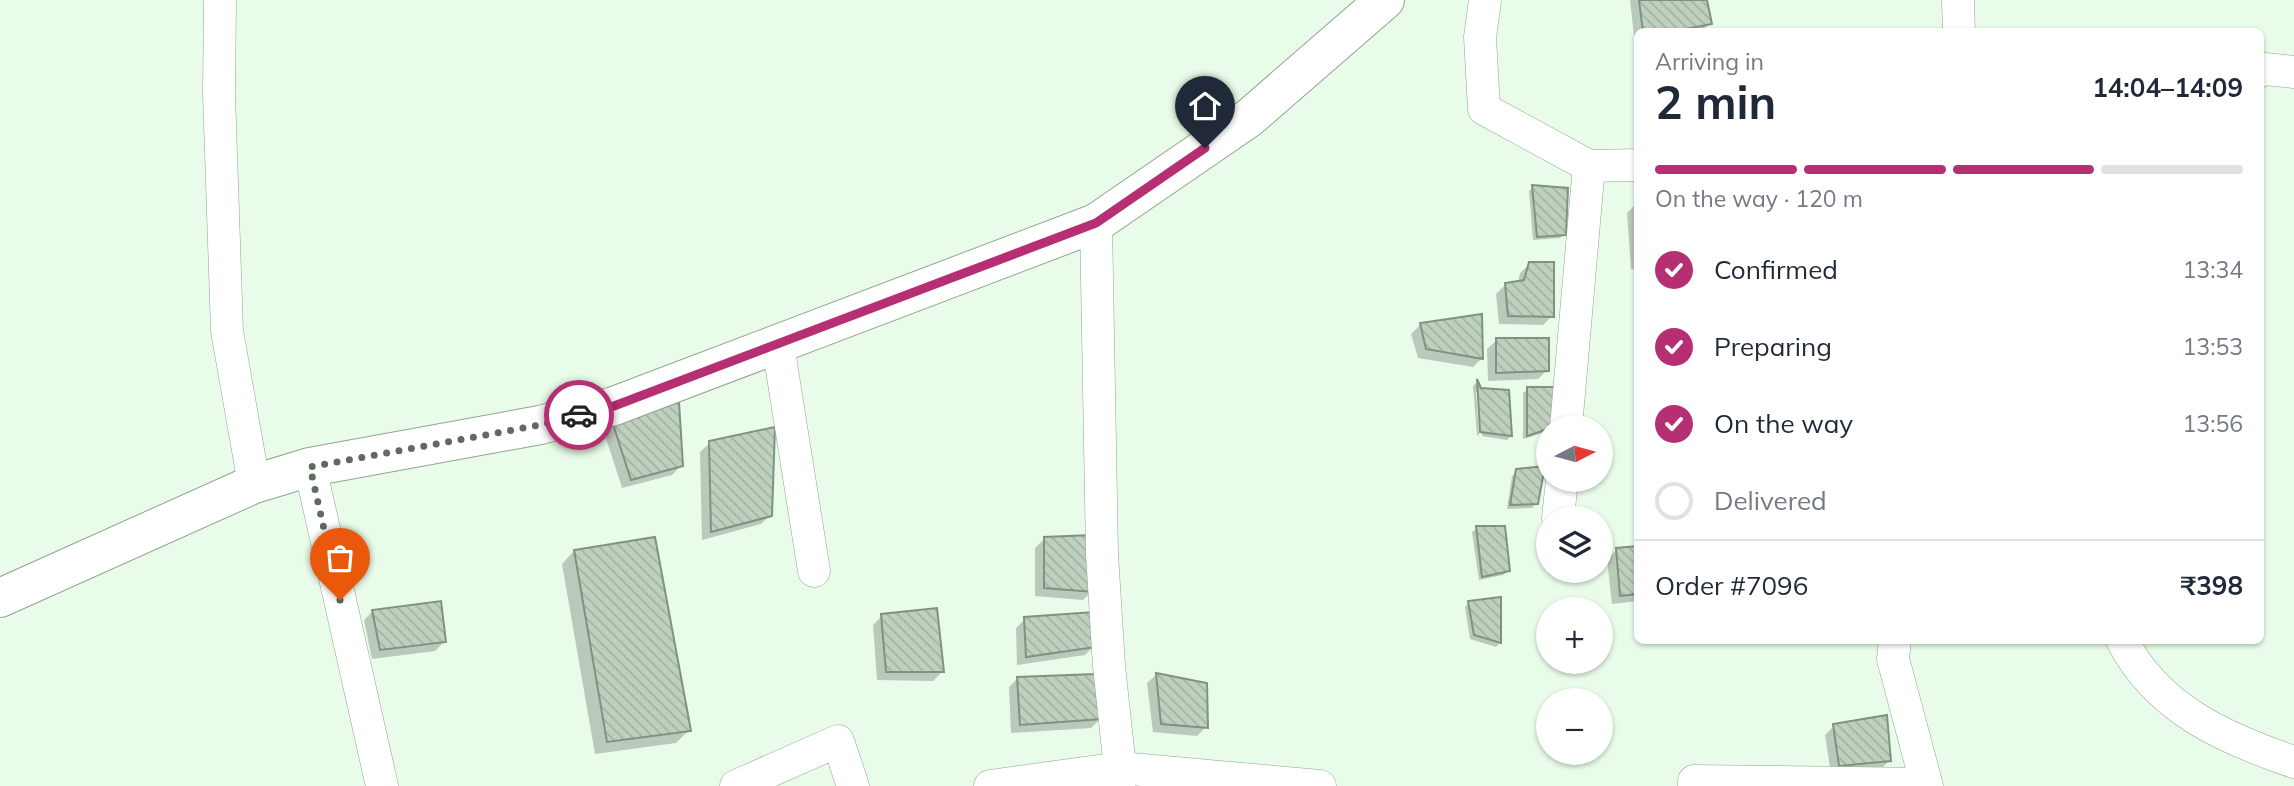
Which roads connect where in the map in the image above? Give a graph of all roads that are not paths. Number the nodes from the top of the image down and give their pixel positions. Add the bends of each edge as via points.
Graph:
1 (220, 0) edge
2 (1385, 0) edge
3 (1485, 0) edge
4 (2264, 70) edge
5 (2294, 72) edge
6 (1634, 165) edge
7 (1589, 166) junction
8 (1096, 223) junction
9 (778, 345) junction
10 (1567, 415) edge
11 (310, 467) junction
12 (254, 484) junction
13 (814, 572) dead end
14 (0, 598) edge
15 (1895, 644) edge
16 (2124, 644) edge
17 (2294, 762) edge
18 (1119, 777) edge
19 (1926, 785) edge
20 (382, 786) edge
21 (736, 786) edge
22 (853, 786) edge
23 (990, 786) edge
24 (1320, 786) edge
25 (1693, 786) edge

1 - 12 street via 227,331
2 - 8 street via 1249,118
3 - 7 street via 1480,37 1484,109
4 - 5 street
6 - 7 street
7 - 10 street
8 - 9 street
8 - 18 street via 1102,554
9 - 11 street via 614,406 565,419
9 - 13 street
11 - 12 street
11 - 20 street
12 - 14 street
15 - 19 street via 1893,659
16 - 17 street via 2163,695 2199,723 2248,747
18 - 23 street
18 - 24 street
19 - 25 street via 1694,782
21 - 22 street via 838,741

